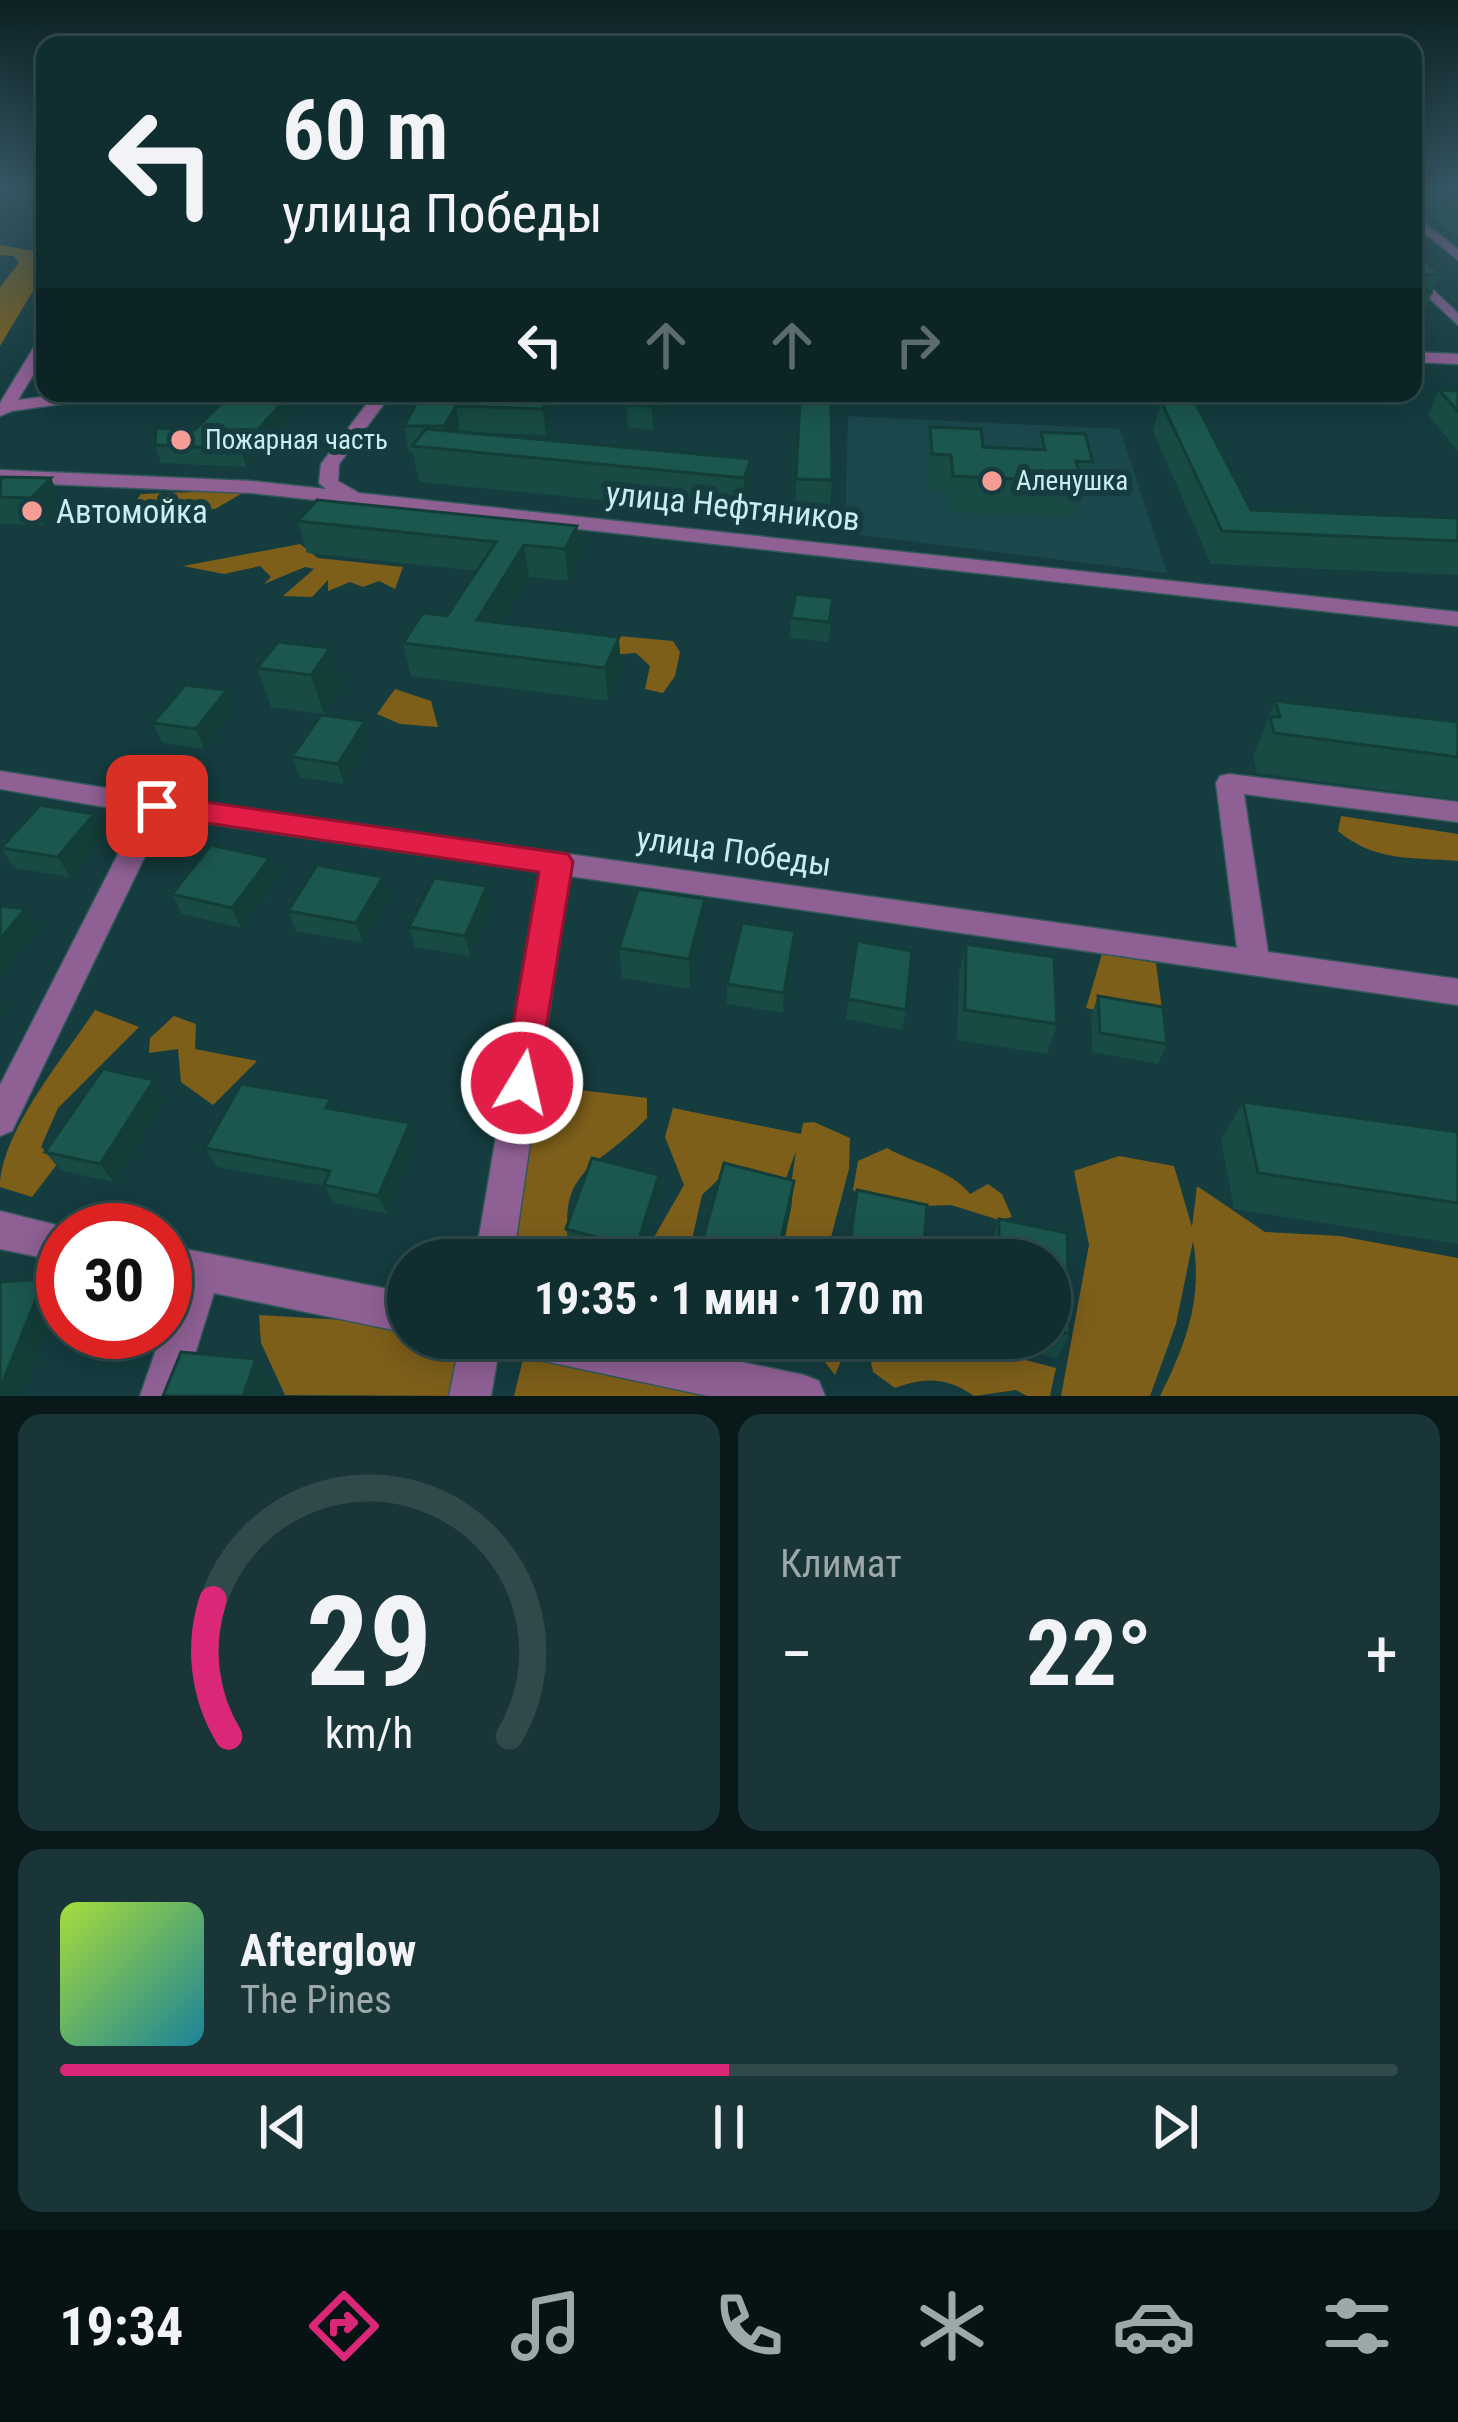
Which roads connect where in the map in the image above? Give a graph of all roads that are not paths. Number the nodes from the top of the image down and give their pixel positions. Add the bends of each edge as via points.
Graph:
1 (1422, 284) edge
2 (1433, 295) junction
3 (1458, 296) edge
4 (1458, 321) edge
5 (36, 360) edge
6 (60, 402) edge
7 (378, 402) edge
8 (3, 412) edge
9 (330, 464) junction
10 (0, 476) edge
11 (252, 487) junction
12 (354, 497) junction
13 (1458, 619) edge
14 (0, 780) edge
15 (157, 806) junction
16 (1458, 812) edge
17 (557, 862) junction
18 (1254, 962) junction
19 (1458, 992) edge
20 (0, 1120) edge
21 (0, 1230) edge
22 (36, 1237) edge
23 (497, 1239) edge
24 (192, 1269) edge
25 (387, 1309) edge
26 (167, 1359) edge
27 (477, 1359) edge
28 (627, 1359) edge
29 (789, 1394) edge
30 (161, 1396) edge
31 (470, 1396) edge

1 - 2 street
2 - 3 street
2 - 4 street
5 - 8 street
6 - 8 street
7 - 9 street
9 - 11 street via 302,481
9 - 12 street via 328,483
10 - 11 street, улица Нефтяников
11 - 12 street, улица Нефтяников
12 - 13 street, улица Нефтяников
14 - 15 street, улица Победы
15 - 17 street, улица Победы
15 - 20 street
16 - 18 street via 1229,783
17 - 18 street, улица Победы
17 - 23 street
18 - 19 street, улица Победы
21 - 22 street
24 - 25 street
26 - 30 street
27 - 31 street
28 - 29 street

